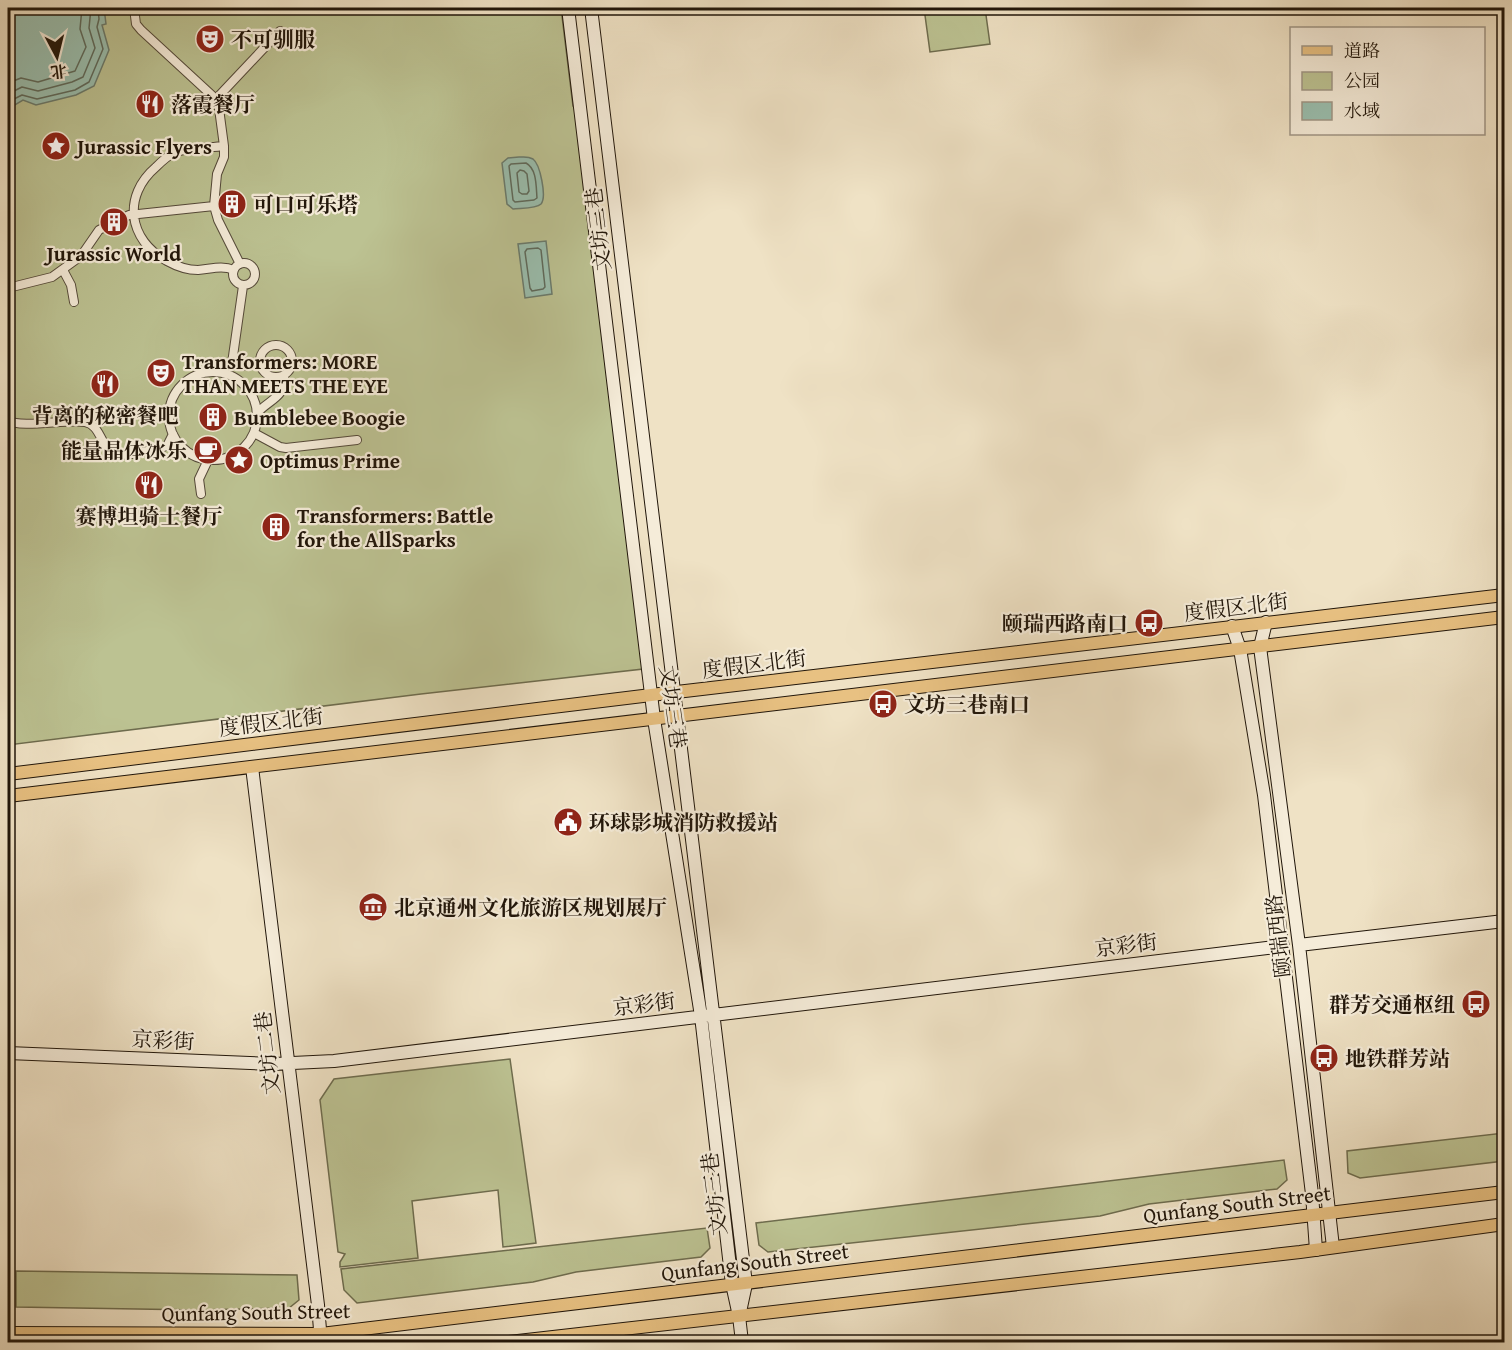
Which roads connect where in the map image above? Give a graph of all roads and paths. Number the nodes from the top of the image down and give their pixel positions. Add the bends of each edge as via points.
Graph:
1 (134, 8) edge
2 (568, 8) edge
3 (591, 8) edge
4 (280, 31) dead end
5 (216, 99) junction
6 (224, 146) junction
7 (214, 206) junction
8 (133, 215) junction
9 (237, 267) junction
10 (63, 270) junction
11 (243, 286) junction
12 (8, 288) edge
13 (74, 302) dead end
14 (260, 362) junction
15 (232, 363) junction
16 (228, 375) junction
17 (284, 376) junction
18 (257, 413) junction
19 (8, 420) edge
20 (254, 433) junction
21 (173, 434) junction
22 (357, 440) dead end
23 (208, 460) junction
24 (201, 494) dead end
25 (1504, 595) edge
26 (1504, 617) edge
27 (1266, 622) junction
28 (1232, 626) junction
29 (1260, 647) junction
30 (1240, 649) junction
31 (673, 693) junction
32 (651, 695) junction
33 (677, 716) junction
34 (654, 719) junction
35 (252, 767) junction
36 (8, 774) edge
37 (8, 796) edge
38 (1504, 921) edge
39 (1299, 945) junction
40 (1283, 946) junction
41 (707, 1015) junction
42 (8, 1053) edge
43 (288, 1063) junction
44 (1504, 1192) edge
45 (1329, 1212) junction
46 (1313, 1215) junction
47 (1504, 1224) edge
48 (1333, 1247) junction
49 (1316, 1250) junction
50 (732, 1284) junction
51 (746, 1284) junction
52 (740, 1316) junction
53 (8, 1333) edge
54 (322, 1340) edge
55 (509, 1342) edge
56 (742, 1342) edge

1 - 5 street via 141,30
2 - 32 main road, 文坊三巷
3 - 31 main road, 文坊三巷
4 - 5 street
5 - 6 street
6 - 7 street
6 - 8 street via 175,153 164,159 144,179 134,201
7 - 8 street
7 - 9 street
8 - 9 street via 140,237 168,262 195,270
8 - 10 street via 99,230 81,256
9 - 11 street via 233,278
9 - 11 street via 248,263 256,272 255,280
10 - 12 street via 52,277
10 - 13 street
11 - 15 street
14 - 15 street via 242,366
14 - 17 street via 268,375
14 - 17 street via 268,346 285,346 293,361
15 - 16 street
16 - 18 street via 245,386
16 - 21 street via 203,374 181,387 170,409
17 - 18 street via 281,393
18 - 20 street
19 - 21 street via 23,424 86,423 116,454 167,446
20 - 22 street via 286,448
20 - 23 street via 230,457
21 - 23 street via 187,452
23 - 24 street via 199,479
25 - 27 main road, 度假区北街
26 - 29 main road, 度假区北街
27 - 28 main road, 度假区北街
27 - 29 main road, 颐瑞西路
28 - 30 main road, 颐瑞西路
28 - 31 main road, 度假区北街
29 - 30 main road, 度假区北街
29 - 39 main road, 颐瑞西路
30 - 33 main road, 度假区北街
30 - 40 main road, 颐瑞西路
31 - 32 main road, 度假区北街
31 - 33 main road, 文坊三巷
32 - 34 main road, 文坊三巷
32 - 36 main road, 度假区北街
33 - 34 main road, 度假区北街
33 - 41 main road, 文坊三巷
34 - 35 main road, 度假区北街
34 - 41 main road, 文坊三巷
35 - 37 main road, 度假区北街
35 - 43 main road, 文坊二巷
38 - 39 main road
39 - 45 main road, 颐瑞西路
40 - 41 main road, 京彩街
40 - 46 main road, 颐瑞西路
41 - 43 main road, 京彩街 via 334,1061
41 - 50 main road, 文坊三巷
41 - 51 main road, 文坊三巷
42 - 43 main road, 京彩街
43 - 54 main road, 文坊二巷
44 - 45 main road, Qunfang South Street
45 - 46 main road, Qunfang South Street
45 - 48 main road, 颐瑞西路
46 - 49 main road, 颐瑞西路
46 - 51 main road, Qunfang South Street
47 - 48 main road
48 - 49 main road
49 - 52 main road
50 - 51 main road, Qunfang South Street
50 - 52 main road, 文坊三巷
50 - 54 main road, Qunfang South Street
51 - 52 main road, 文坊三巷
52 - 55 main road
52 - 56 main road
53 - 54 main road, Qunfang South Street

